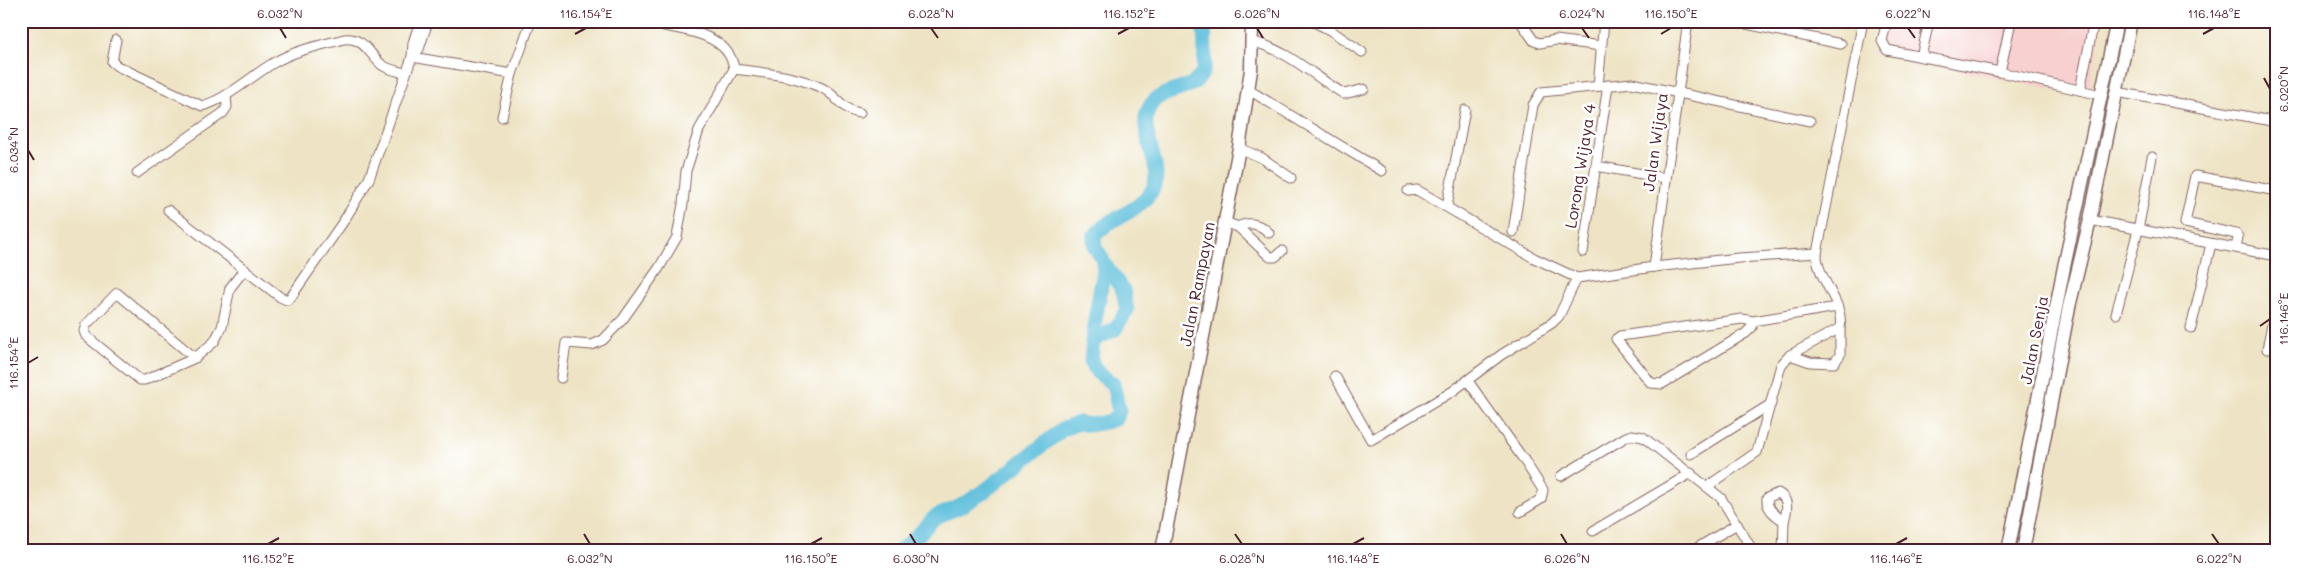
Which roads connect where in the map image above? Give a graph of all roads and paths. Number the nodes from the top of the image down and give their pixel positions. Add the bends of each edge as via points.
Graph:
1 (420, 21) edge
2 (428, 21) edge
3 (531, 21) edge
4 (633, 21) edge
5 (1252, 21) edge
6 (1312, 21) edge
7 (1520, 21) edge
8 (1604, 21) edge
9 (1688, 21) edge
10 (1732, 21) edge
11 (1863, 21) edge
12 (1886, 21) edge
13 (1929, 21) edge
14 (2011, 21) edge
15 (2094, 21) edge
16 (2117, 21) edge
17 (2131, 21) edge
18 (1769, 25) edge
19 (116, 40) dead end
20 (1253, 42) junction
21 (1841, 44) dead end
22 (1601, 46) junction
23 (1362, 52) dead end
24 (412, 57) junction
25 (1921, 57) junction
26 (734, 69) junction
27 (405, 72) junction
28 (2000, 72) junction
29 (512, 74) junction
30 (1608, 85) junction
31 (1598, 86) junction
32 (1364, 89) dead end
33 (1249, 90) junction
34 (2080, 90) junction
35 (1677, 91) junction
36 (2117, 92) junction
37 (226, 95) junction
38 (2101, 95) junction
39 (1465, 110) dead end
40 (860, 113) dead end
41 (502, 116) dead end
42 (1810, 121) dead end
43 (2277, 122) edge
44 (1239, 148) junction
45 (2152, 157) dead end
46 (1596, 166) junction
47 (1382, 171) dead end
48 (137, 174) dead end
49 (1291, 178) dead end
50 (1665, 178) junction
51 (1408, 191) dead end
52 (2277, 191) edge
53 (1447, 206) junction
54 (168, 210) dead end
55 (2090, 220) junction
56 (1225, 222) junction
57 (1238, 227) junction
58 (2138, 230) junction
59 (1513, 232) dead end
60 (1269, 233) dead end
61 (2211, 244) junction
62 (2236, 248) junction
63 (1282, 251) dead end
64 (1582, 252) dead end
65 (1817, 253) junction
66 (2277, 256) edge
67 (1654, 267) junction
68 (244, 270) junction
69 (1578, 278) junction
70 (2277, 300) edge
71 (1837, 307) junction
72 (2116, 314) dead end
73 (1753, 321) junction
74 (1840, 328) junction
75 (2191, 328) dead end
76 (2267, 349) dead end
77 (1790, 355) junction
78 (195, 358) junction
79 (1335, 376) dead end
80 (561, 378) dead end
81 (1468, 381) junction
82 (1771, 404) junction
83 (1691, 454) dead end
84 (1691, 473) junction
85 (1561, 476) dead end
86 (1708, 486) junction
87 (1520, 512) dead end
88 (1784, 521) dead end
89 (1737, 524) junction
90 (1593, 531) dead end
91 (1162, 551) edge
92 (1692, 551) edge
93 (1753, 551) edge
94 (1783, 551) edge
95 (2008, 551) edge
96 (2023, 551) edge

1 - 24 street
2 - 24 street via 419,49
3 - 29 street
4 - 26 street via 707,36 727,50
5 - 20 main road, Jalan Rampayan
6 - 23 street
7 - 22 street via 1540,43 1556,40
8 - 22 street
9 - 35 street, Jalan Wijaya
10 - 18 street
11 - 65 street
12 - 25 street via 1882,41 1884,48
13 - 25 street
14 - 28 street
15 - 34 street
16 - 38 main road, Jalan Senja
17 - 36 main road, Jalan Senja
18 - 21 street
19 - 37 street via 112,62 147,82 202,106
20 - 32 street via 1280,53 1344,94
20 - 33 main road, Jalan Rampayan
22 - 31 street
24 - 27 street
24 - 29 street
25 - 28 street
26 - 40 street via 794,77 831,93 851,112
26 - 80 street via 699,130 686,171 684,204 677,236 623,319 603,340 592,345 566,343
27 - 37 street via 383,65 360,41 351,38 289,55 248,78
27 - 68 street via 369,179 291,298 280,297
28 - 34 street
29 - 41 street
30 - 31 street
30 - 35 street via 1632,83
30 - 46 street, Lorong Wijaya 4
31 - 59 street via 1557,89 1537,96
33 - 44 main road, Jalan Rampayan
33 - 47 street
34 - 38 street
35 - 42 street
35 - 50 street, Jalan Wijaya
36 - 43 street
36 - 55 main road, Jalan Senja
37 - 48 street via 227,107 223,113
38 - 95 main road, Jalan Senja
39 - 53 street
44 - 49 street via 1262,158
44 - 56 main road, Jalan Rampayan
45 - 58 street
46 - 50 street
46 - 64 street, Lorong Wijaya 4
50 - 67 street, Jalan Wijaya
51 - 53 street via 1417,190
52 - 62 street via 2195,176 2184,224 2236,234
53 - 69 street via 1534,258
54 - 68 street
55 - 58 street
55 - 96 main road, Jalan Senja via 2069,306
56 - 57 street
56 - 91 main road, Jalan Rampayan
57 - 60 street via 1260,225
57 - 63 street via 1268,256 1275,257
58 - 61 street
58 - 72 street
61 - 62 street
61 - 75 street
62 - 66 street
65 - 67 street
65 - 71 street via 1818,266
67 - 69 street
68 - 78 street via 230,288 222,327 214,342
69 - 81 street via 1559,316 1552,323 1501,355
70 - 76 street
71 - 73 street
71 - 74 street
73 - 73 street via 1742,319 1616,339 1651,383 1662,384 1746,333
74 - 77 street
74 - 77 street via 1840,355 1834,363 1810,362
77 - 82 street via 1777,375
78 - 78 street via 140,380 84,331 117,293
79 - 81 street via 1371,440
81 - 87 street via 1543,490 1541,499
82 - 83 street
82 - 86 street via 1757,452
84 - 85 street via 1643,437 1632,435
84 - 86 street
84 - 90 street
86 - 89 street via 1721,498
88 - 94 street
89 - 92 street
89 - 93 street

